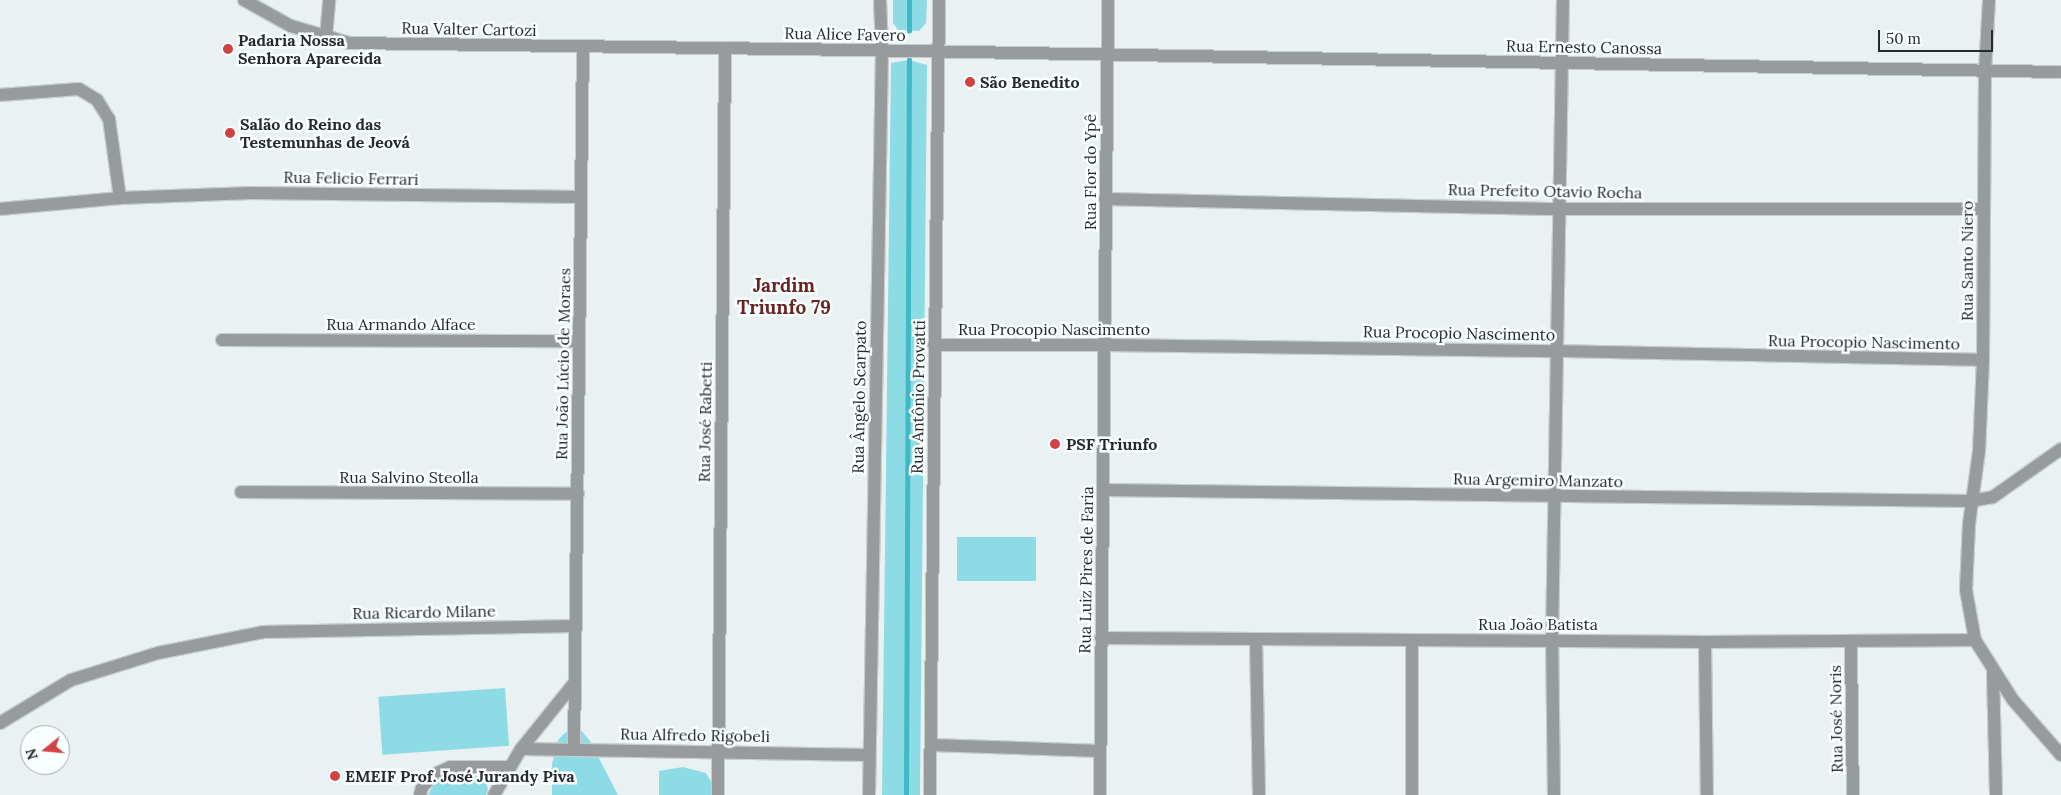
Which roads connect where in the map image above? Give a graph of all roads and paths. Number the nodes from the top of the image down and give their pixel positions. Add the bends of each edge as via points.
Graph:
1 (244, 0) edge
2 (329, 0) edge
3 (880, 0) edge
4 (940, 0) edge
5 (1108, 0) edge
6 (1563, 0) edge
7 (1989, 0) edge
8 (326, 37) junction
9 (583, 47) junction
10 (725, 49) junction
11 (882, 50) junction
12 (939, 52) junction
13 (1107, 55) junction
14 (1562, 63) junction
15 (1985, 70) junction
16 (2061, 72) edge
17 (0, 96) edge
18 (581, 197) junction
19 (120, 198) junction
20 (1105, 199) junction
21 (1560, 208) junction
22 (0, 209) edge
23 (1984, 210) junction
24 (222, 340) dead end
25 (579, 340) junction
26 (934, 345) junction
27 (1106, 345) junction
28 (1557, 351) junction
29 (1983, 360) junction
30 (2061, 449) edge
31 (1104, 490) junction
32 (241, 492) dead end
33 (578, 494) junction
34 (1556, 497) junction
35 (1971, 500) junction
36 (576, 626) junction
37 (1101, 638) junction
38 (1256, 639) junction
39 (1412, 640) junction
40 (1552, 640) junction
41 (1975, 640) junction
42 (1705, 642) junction
43 (1851, 642) junction
44 (1993, 672) junction
45 (575, 682) junction
46 (0, 723) edge
47 (931, 745) junction
48 (521, 749) junction
49 (574, 750) junction
50 (1100, 751) junction
51 (718, 752) junction
52 (869, 755) junction
53 (2061, 756) edge
54 (510, 767) junction
55 (420, 795) edge
56 (494, 795) edge
57 (718, 795) edge
58 (869, 795) edge
59 (930, 795) edge
60 (1100, 795) edge
61 (1259, 795) edge
62 (1412, 795) edge
63 (1554, 795) edge
64 (1707, 795) edge
65 (1854, 795) edge
66 (1996, 795) edge

1 - 8 street, Rua Valter Cartozi via 291,26
2 - 8 street
3 - 11 street, Rua Ângelo Scarpato
4 - 12 street, Rua Antônio Provatti
5 - 13 street, Rua Flor do Ypê
6 - 14 street
7 - 15 street, Rua Santo Niero
8 - 9 street, Rua Valter Cartozi via 349,43
9 - 10 street, Rua Alice Favero
9 - 18 street, Rua João Lúcio de Moraes
10 - 11 street, Rua Alice Favero
10 - 51 street, Rua José Rabetti
11 - 12 street, Rua Alice Favero
11 - 52 street, Rua Ângelo Scarpato
12 - 13 street, Rua Alice Favero
12 - 26 street, Rua Antônio Provatti
13 - 14 street, Rua Ernesto Canossa
13 - 20 street, Rua Flor do Ypê
14 - 15 street, Rua Ernesto Canossa
14 - 21 street
15 - 16 street, Rua Ernesto Canossa
15 - 23 street, Rua Santo Niero
17 - 19 street via 79,89 97,100 109,119
18 - 19 street, Rua Felicio Ferrari via 252,193
18 - 25 street, Rua João Lúcio de Moraes
19 - 22 street, Rua Felicio Ferrari
20 - 21 street, Rua Prefeito Otavio Rocha
20 - 27 street, Rua Flor do Ypê
21 - 23 street, Rua Prefeito Otavio Rocha
21 - 28 street
23 - 29 street, Rua Santo Niero
24 - 25 street, Rua Armando Alface
25 - 33 street, Rua João Lúcio de Moraes
26 - 27 street, Rua Procopio Nascimento
26 - 47 street, Rua Antônio Provatti
27 - 28 street, Rua Procopio Nascimento
27 - 31 street, Rua Luiz Pires de Faria
28 - 29 street, Rua Procopio Nascimento
28 - 34 street
29 - 35 street, Rua Santo Niero via 1979,451
30 - 35 street, Rua Argemiro Manzato via 1993,496
31 - 34 street, Rua Argemiro Manzato
31 - 37 street, Rua Luiz Pires de Faria
32 - 33 street, Rua Salvino Steolla
33 - 36 street, Rua João Lúcio de Moraes
34 - 35 street, Rua Argemiro Manzato
34 - 40 street
35 - 41 street, Rua Santo Niero via 1966,590
36 - 45 street, Rua João Lúcio de Moraes
36 - 46 street, Rua Ricardo Milane via 272,631 158,653 71,680
37 - 38 street, Rua João Batista
37 - 50 street, Rua Luiz Pires de Faria
38 - 39 street, Rua João Batista
38 - 61 street
39 - 40 street, Rua João Batista
39 - 62 street
40 - 42 street, Rua João Batista
40 - 63 street
41 - 43 street, Rua João Batista
41 - 44 street, Rua Santo Niero
42 - 43 street, Rua João Batista
42 - 64 street
43 - 65 street, Rua José Noris
44 - 53 street, Rua Santo Niero
44 - 66 street
45 - 48 street
45 - 49 street, Rua João Lúcio de Moraes
47 - 50 street
47 - 59 street, Rua Antônio Provatti
48 - 49 street, Rua Alfredo Rigobeli
48 - 54 street
49 - 51 street, Rua Alfredo Rigobeli
50 - 60 street, Rua Luiz Pires de Faria
51 - 52 street, Rua Alfredo Rigobeli
51 - 57 street, Rua José Rabetti
52 - 58 street, Rua Ângelo Scarpato
54 - 55 street via 451,767 435,774 422,787
54 - 56 street

